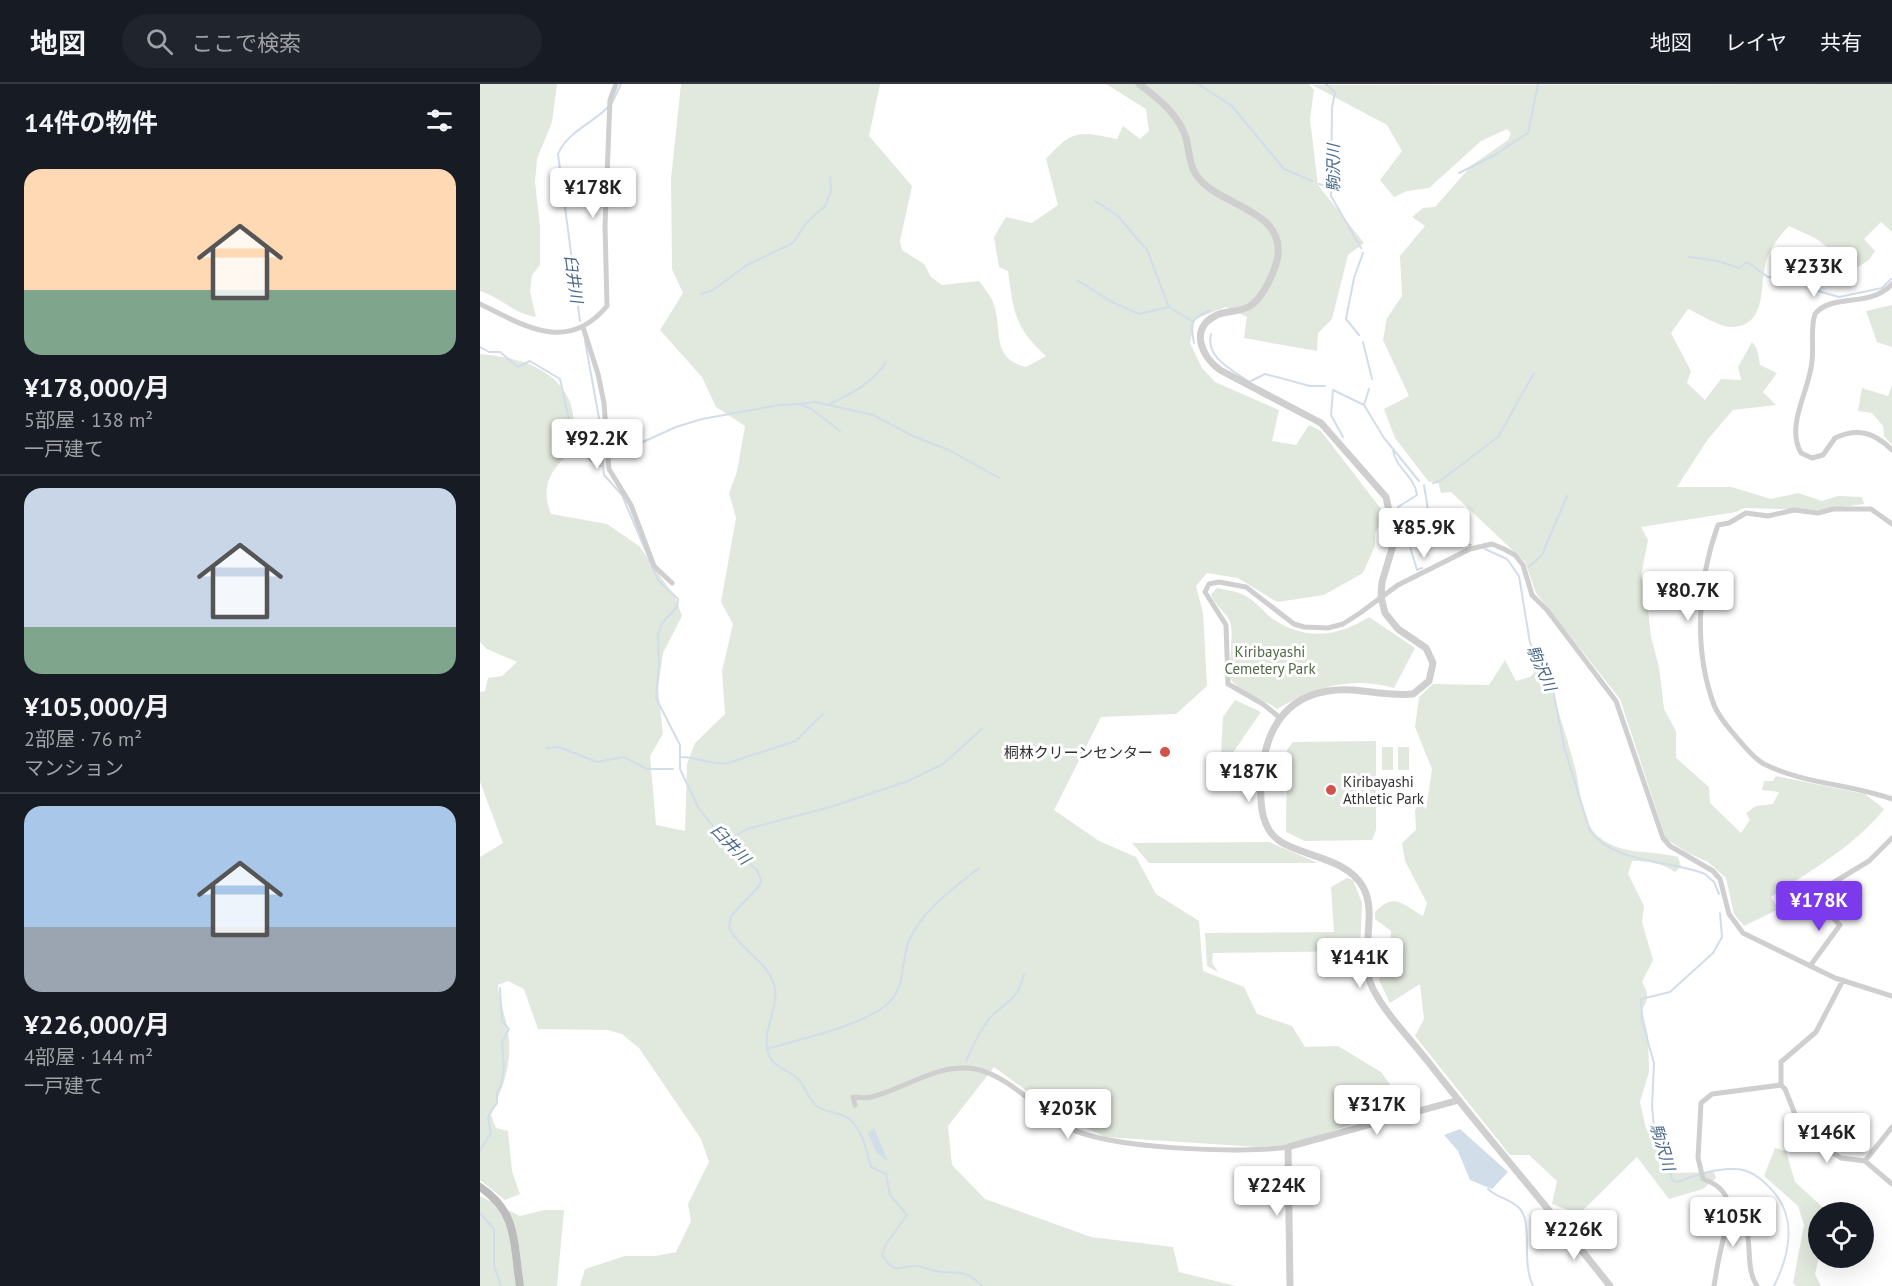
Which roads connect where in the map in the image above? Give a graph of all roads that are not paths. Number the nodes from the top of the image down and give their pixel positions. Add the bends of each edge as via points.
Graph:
1 (616, 84) edge
2 (1139, 84) edge
3 (1892, 284) edge
4 (480, 304) edge
5 (583, 327) junction
6 (1892, 450) edge
7 (1892, 524) edge
8 (672, 583) dead end
9 (1381, 597) junction
10 (1279, 717) junction
11 (1892, 799) edge
12 (1892, 838) edge
13 (1810, 966) junction
14 (1843, 980) junction
15 (1892, 996) edge
16 (1780, 1085) junction
17 (1458, 1100) junction
18 (855, 1105) dead end
19 (1892, 1127) edge
20 (1288, 1147) junction
21 (1865, 1161) junction
22 (1892, 1184) edge
23 (480, 1187) edge
24 (1730, 1207) junction
25 (520, 1286) edge
26 (1290, 1286) edge
27 (1610, 1286) edge
28 (1714, 1286) edge
29 (1757, 1286) edge

1 - 5 street via 610,100 604,226 607,306
2 - 9 street via 1182,126 1194,172 1205,184 1264,220 1273,230 1278,255 1259,296 1251,306 1205,322 1200,345 1220,370 1321,423 1386,497 1395,539
3 - 6 street via 1879,296 1830,304 1815,314 1812,362 1796,439 1801,453 1812,458 1823,455 1835,438 1863,432 1881,439
4 - 5 street via 541,331 557,334
5 - 8 street via 604,403 609,469 631,506 654,566
7 - 11 street via 1871,509 1833,509 1818,513 1794,510 1768,516 1746,513 1718,525 1702,593 1700,624 1714,704 1753,756 1794,775
9 - 10 street via 1391,622 1431,655 1433,668 1425,686 1403,695 1353,690 1318,694
9 - 10 street via 1343,624 1314,628 1294,624 1246,586 1209,584 1205,592 1208,600 1226,625 1228,684
9 - 13 street via 1480,545 1492,544 1515,555 1523,565 1532,595 1616,701 1663,838 1720,879 1729,914 1743,933
10 - 17 street via 1269,735 1263,762 1261,802 1267,827 1281,842 1347,870 1359,880 1368,899 1366,962 1373,989
12 - 13 street via 1869,861 1831,884 1815,900 1840,925
13 - 14 street
14 - 15 street
14 - 16 street via 1816,1032 1780,1062
16 - 21 street via 1803,1134 1841,1158
16 - 24 street via 1712,1094 1703,1100 1699,1163 1703,1177 1715,1183
17 - 20 street
17 - 27 street
18 - 20 street via 853,1097 871,1097 957,1067 999,1078 1070,1128 1098,1138 1211,1149 1263,1151
19 - 21 street
20 - 26 street
21 - 22 street
23 - 25 main road via 507,1211
24 - 28 street
24 - 29 street via 1745,1224

